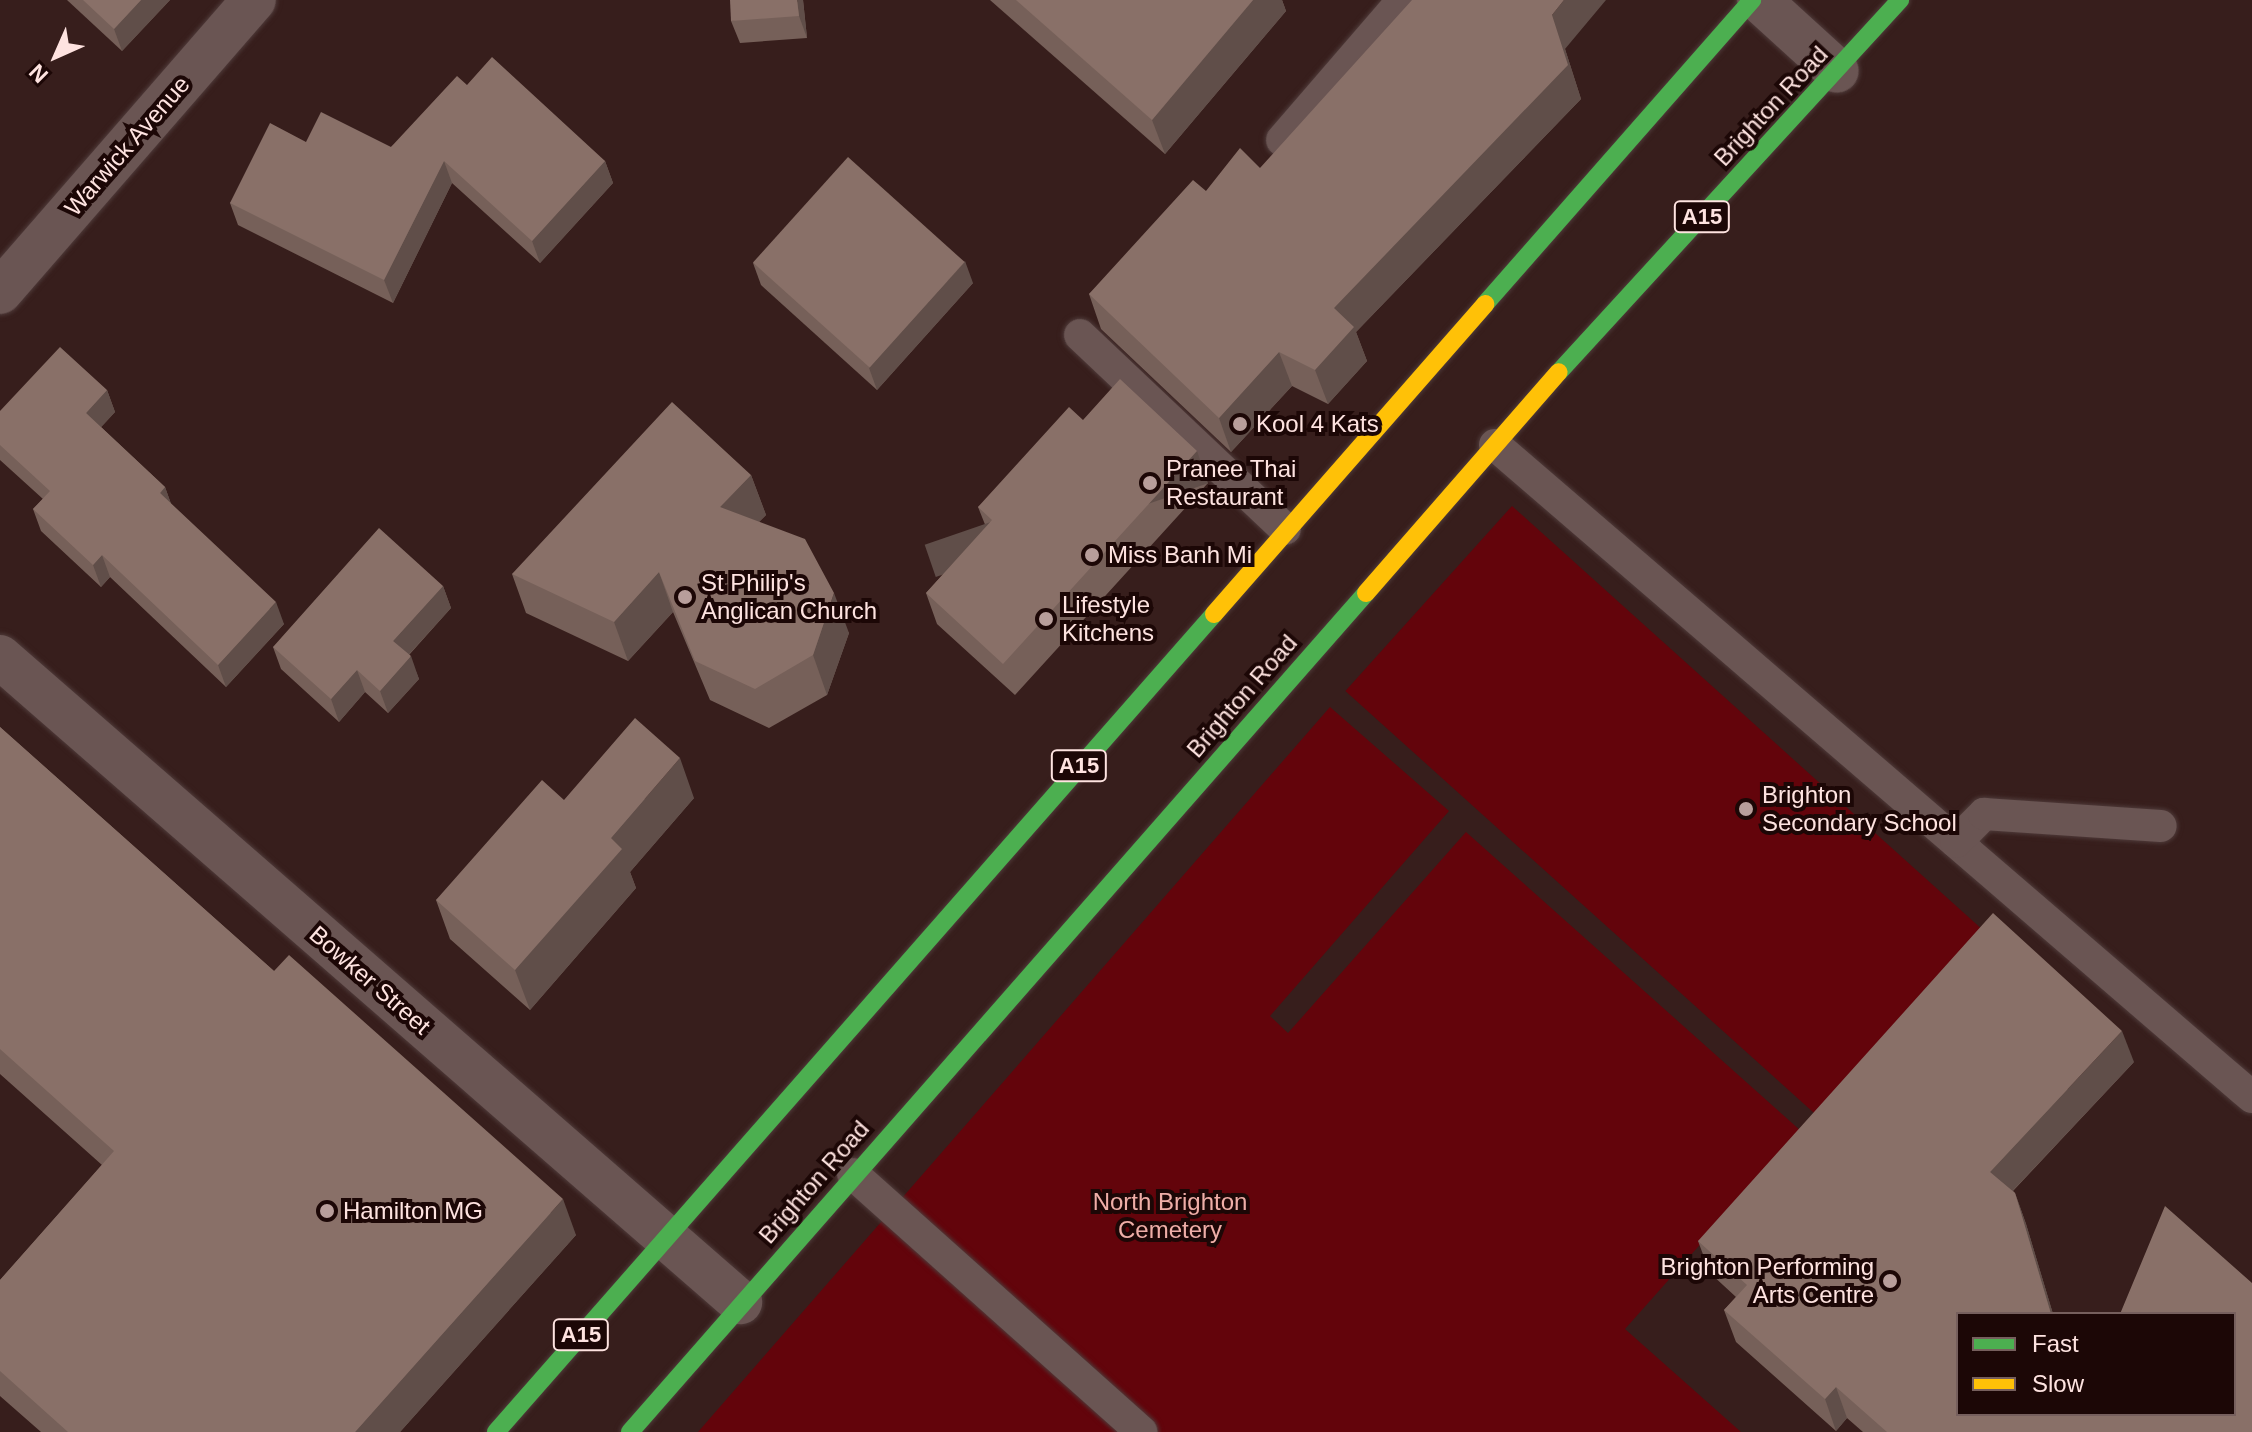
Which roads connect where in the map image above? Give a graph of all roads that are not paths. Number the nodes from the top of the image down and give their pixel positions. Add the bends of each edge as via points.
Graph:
1 (254, 0) edge
2 (1403, 0) edge
3 (1752, 0) edge
4 (1759, 0) edge
5 (1900, 0) edge
6 (1837, 71) junction
7 (1282, 140) edge
8 (0, 292) edge
9 (1080, 335) dead end
10 (1495, 445) junction
11 (1285, 529) junction
12 (0, 657) edge
13 (2161, 826) dead end
14 (1956, 842) junction
15 (2252, 1097) edge
16 (853, 1174) junction
17 (666, 1238) junction
18 (740, 1302) junction
19 (496, 1432) edge
20 (630, 1432) edge
21 (1142, 1432) edge

1 - 8 street, Warwick Avenue
2 - 7 lane
3 - 11 main road, A15
4 - 6 street
5 - 6 main road, Brighton Road / A15
6 - 10 main road, Brighton Road / A15
9 - 11 lane
10 - 14 lane
10 - 16 main road, Brighton Road / A15
11 - 17 main road, A15
12 - 17 street, Bowker Street
13 - 14 lane via 1984,814
14 - 15 lane
16 - 18 main road, Brighton Road / A15
16 - 21 lane
17 - 18 street, Bowker Street
17 - 19 main road, A15
18 - 20 main road, Brighton Road / A15

